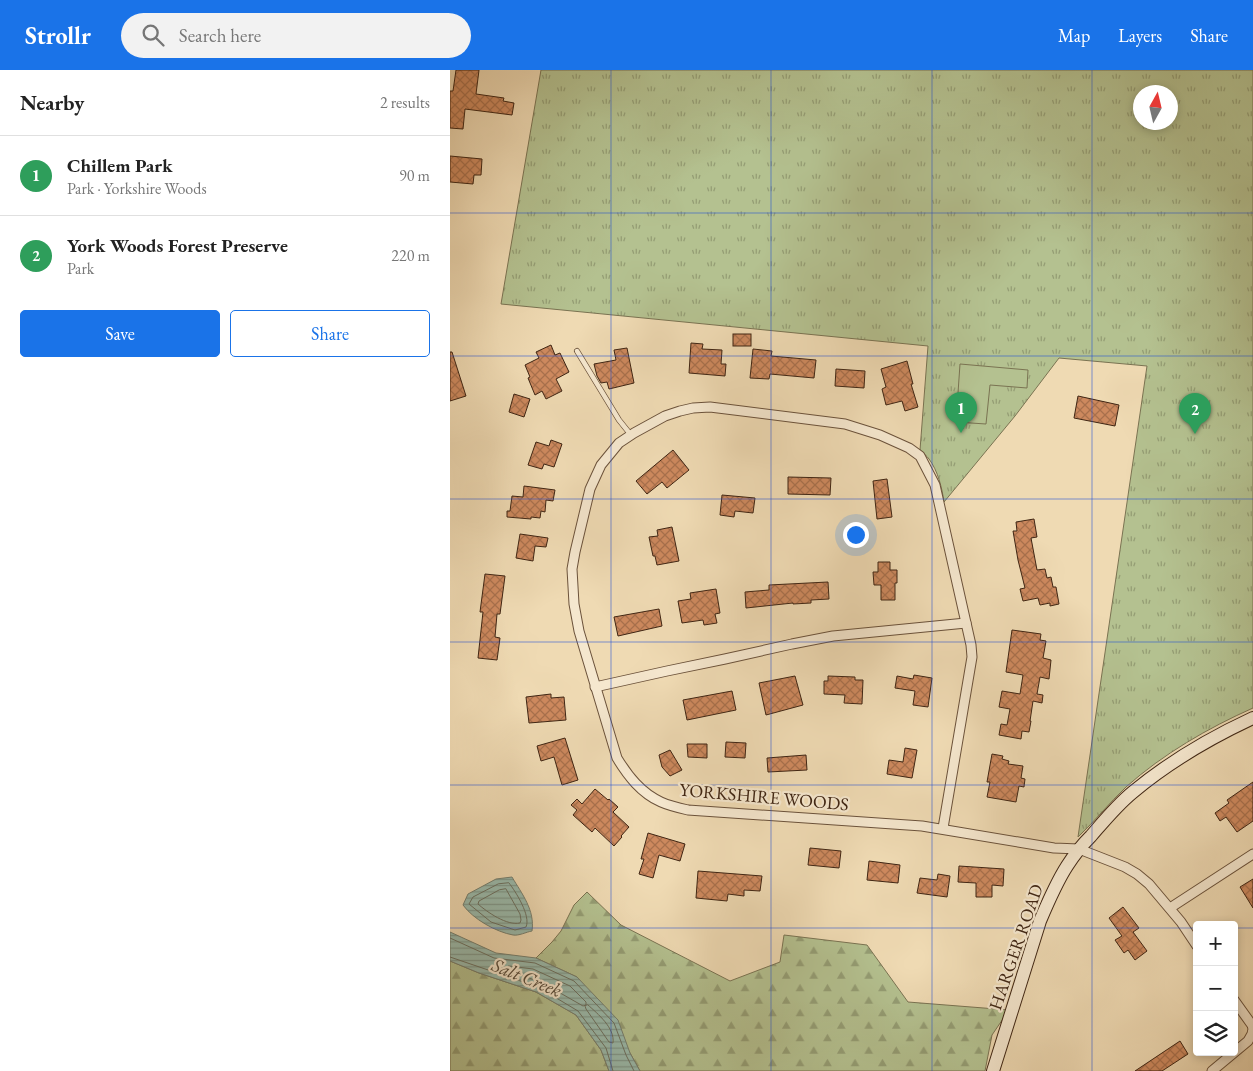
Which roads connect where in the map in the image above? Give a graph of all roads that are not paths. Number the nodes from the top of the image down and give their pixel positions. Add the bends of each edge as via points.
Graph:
1 (577, 350) dead end
2 (631, 435) junction
3 (966, 623) junction
4 (595, 687) junction
5 (1253, 718) edge
6 (943, 828) junction
7 (1079, 849) junction
8 (1253, 854) edge
9 (1170, 908) junction
10 (1193, 940) edge
11 (1238, 1005) edge
12 (993, 1071) edge
13 (1212, 1071) edge

1 - 2 lane
2 - 3 street, YORKSHIRE WOODS via 665,416 710,407 845,424 909,448 920,456 935,485
2 - 4 street, YORKSHIRE WOODS via 608,455 595,476 572,569 579,630
3 - 4 street via 833,636
3 - 6 street, YORKSHIRE WOODS via 972,657
4 - 6 street, YORKSHIRE WOODS via 617,758 638,786 660,802 688,810
5 - 7 street, HARGER ROAD via 1185,754 1133,792
6 - 7 street, YORKSHIRE WOODS via 1054,848
7 - 9 street, YORKSHIRE WOODS via 1137,874
7 - 12 street, HARGER ROAD via 1067,865 1040,921
8 - 9 street
9 - 10 street, YORKSHIRE WOODS
11 - 13 street via 1252,1024 1252,1034

